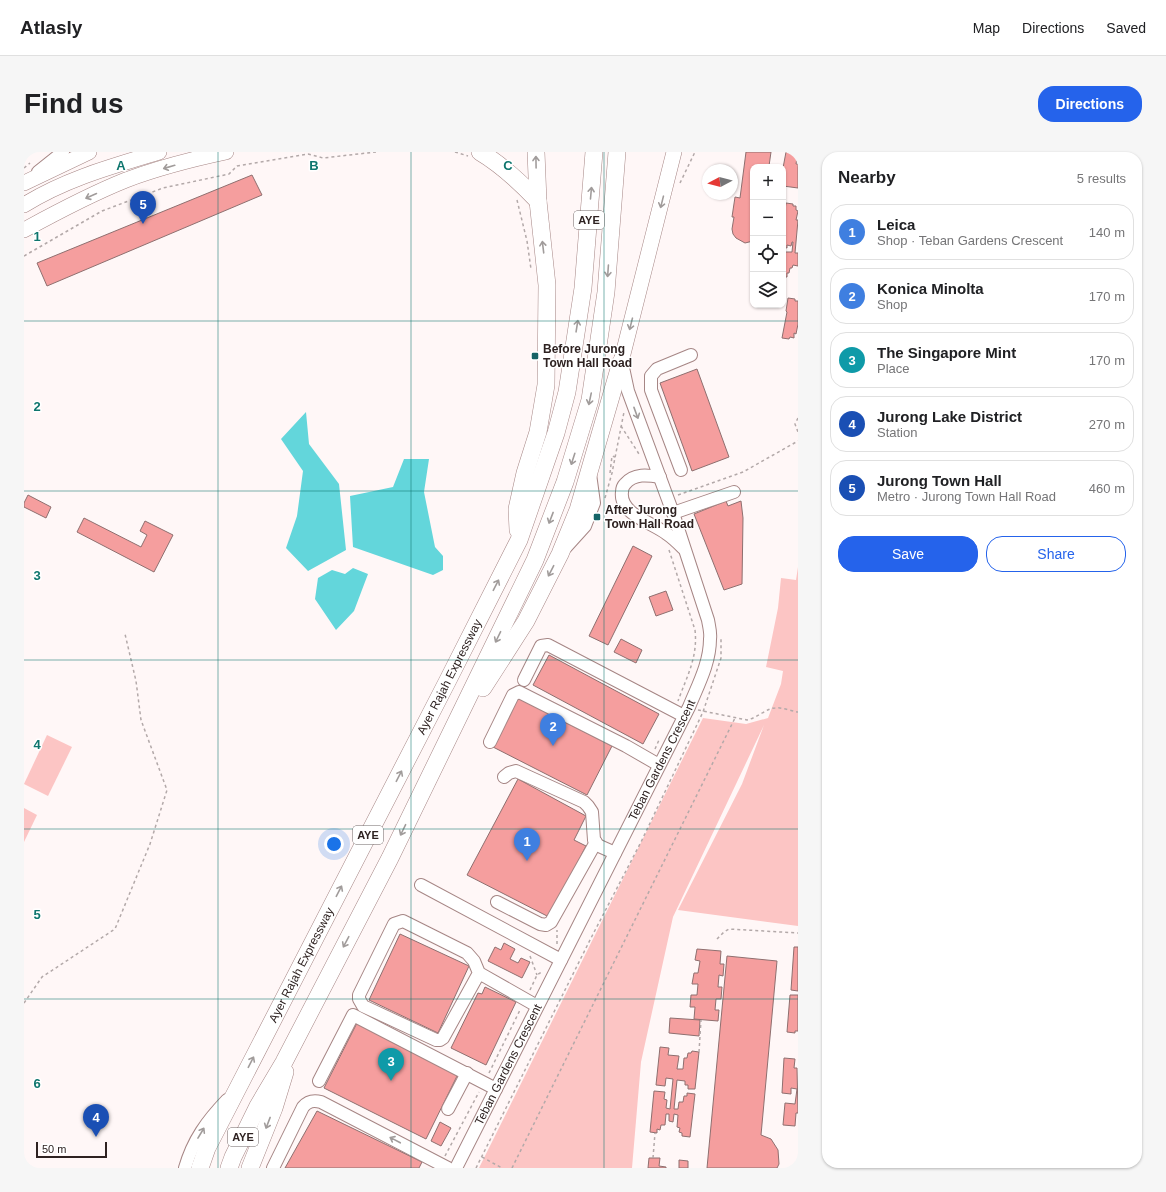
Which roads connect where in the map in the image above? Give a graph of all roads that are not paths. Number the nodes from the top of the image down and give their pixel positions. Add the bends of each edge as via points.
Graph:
1 (63, 152) edge
2 (89, 152) edge
3 (159, 152) edge
4 (226, 152) edge
5 (480, 152) edge
6 (536, 152) edge
7 (594, 152) edge
8 (617, 152) edge
9 (674, 152) edge
10 (120, 164) junction
11 (126, 180) junction
12 (24, 182) edge
13 (538, 201) junction
14 (24, 205) edge
15 (24, 230) edge
16 (691, 355) dead end
17 (622, 362) junction
18 (671, 445) junction
19 (646, 455) junction
20 (680, 470) dead end
21 (660, 477) junction
22 (734, 492) dead end
23 (673, 513) junction
24 (518, 540) junction
25 (684, 549) junction
26 (524, 680) dead end
27 (682, 711) junction
28 (490, 742) dead end
29 (439, 758) junction
30 (654, 762) junction
31 (504, 777) dead end
32 (596, 842) junction
33 (615, 853) junction
34 (421, 885) dead end
35 (497, 902) dead end
36 (556, 958) junction
37 (479, 973) junction
38 (538, 1006) junction
39 (284, 1062) junction
40 (467, 1073) junction
41 (319, 1081) dead end
42 (239, 1087) junction
43 (496, 1089) junction
44 (448, 1109) dead end
45 (444, 1166) edge
46 (185, 1168) edge
47 (200, 1168) edge
48 (229, 1168) edge
49 (250, 1168) edge
50 (273, 1168) edge
51 (456, 1168) edge

1 - 12 street
2 - 12 main road
3 - 10 main road
4 -> 11 main road
5 - 13 highway via 518,180
13 -> 6 highway
24 -> 7 highway, Ayer Rajah Expressway / AYE via 556,433 567,392 583,288
8 -> 29 highway, Ayer Rajah Expressway / AYE via 606,292 590,400 580,437 535,560
9 -> 17 main road
10 - 11 main road via 126,167
10 - 14 main road via 77,179
11 -> 15 main road via 66,207
24 -> 13 highway via 517,509 538,432 546,385 547,285
16 - 18 street via 657,369 651,376 651,390
17 -> 19 street
17 -> 29 highway via 578,510 560,554 526,621
18 - 19 street
18 - 20 street
19 - 21 street
21 - 23 street, Teban Gardens Crescent
21 - 25 street, Teban Gardens Crescent via 648,475 631,479 622,489 623,502 630,512 668,534
22 - 23 street
23 - 25 street, Teban Gardens Crescent
42 -> 24 highway, Ayer Rajah Expressway / AYE
25 - 27 street, Teban Gardens Crescent via 708,620 711,638 704,670
26 - 27 street via 541,646 548,645
27 - 30 street, Teban Gardens Crescent
28 - 30 street via 513,695 519,692
29 -> 39 highway, Ayer Rajah Expressway / AYE
30 - 33 street, Teban Gardens Crescent
31 - 32 street via 516,771 584,802 592,812
32 - 33 street via 597,845
32 - 35 street via 551,922 546,925 540,924
33 - 36 street, Teban Gardens Crescent
34 - 36 street
36 - 38 street, Teban Gardens Crescent
37 - 37 street via 474,961 467,954 403,921 394,924 359,999 363,1006 440,1040
37 - 38 street
38 - 43 street, Teban Gardens Crescent
39 - 48 highway, Ayer Rajah Expressway / AYE via 258,1106
39 -> 49 highway via 285,1074
40 - 41 street via 353,1015
40 - 43 street
40 - 44 street
46 -> 42 street via 189,1153 202,1130
42 - 47 highway, Ayer Rajah Expressway / AYE via 207,1148
43 - 51 street, Teban Gardens Crescent
45 -> 50 street via 315,1100 303,1107

